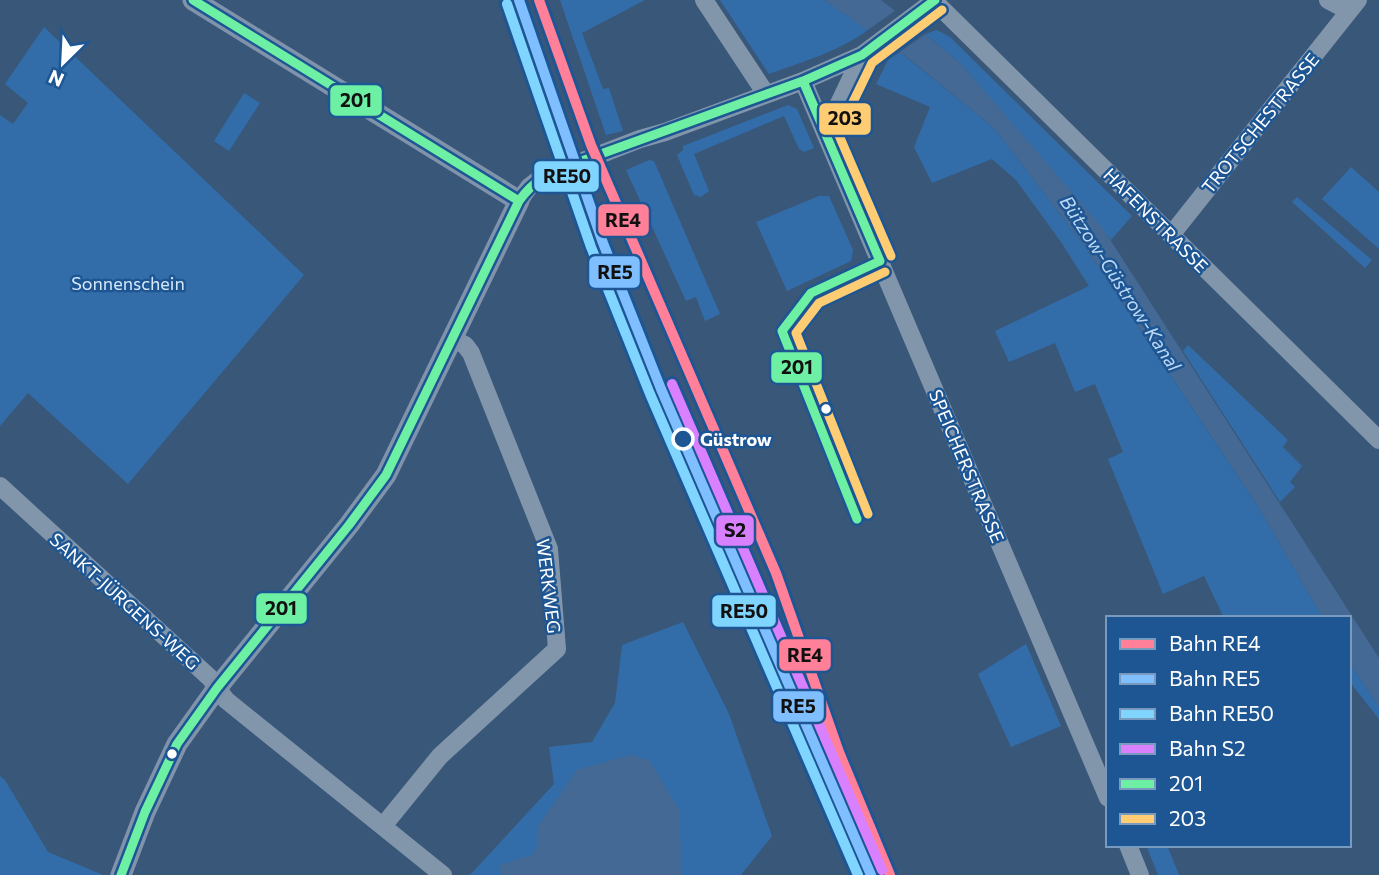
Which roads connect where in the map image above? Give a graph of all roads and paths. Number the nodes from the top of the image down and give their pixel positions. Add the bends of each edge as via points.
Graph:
1 (193, 0) edge
2 (704, 0) edge
3 (934, 0) edge
4 (1328, 0) edge
5 (1354, 6) edge
6 (868, 51) junction
7 (803, 81) junction
8 (766, 94) junction
9 (825, 133) junction
10 (519, 201) junction
11 (1171, 235) junction
12 (453, 339) junction
13 (1379, 440) edge
14 (0, 486) edge
15 (217, 688) junction
16 (1106, 794) edge
17 (383, 826) junction
18 (1129, 847) edge
19 (121, 875) edge
20 (443, 875) edge
21 (1140, 875) edge

1 - 10 main road
2 - 8 street
3 - 6 street
3 - 11 street, HAFENSTRASSE
4 - 5 street
5 - 11 street, TROTSCHESTRASSE
6 - 7 street
6 - 9 street
7 - 8 street
7 - 9 street, SPEICHERSTRASSE
8 - 10 street via 542,177
9 - 16 street, SPEICHERSTRASSE
10 - 12 main road
11 - 13 street, HAFENSTRASSE
12 - 15 main road via 386,475
12 - 17 street, WERKWEG via 471,353 545,540 557,649 440,756
14 - 15 street, SANKT-JÜRGENS-WEG
15 - 17 street, SANKT-JÜRGENS-WEG
15 - 19 main road via 173,751
17 - 20 street, SANKT-JÜRGENS-WEG
18 - 21 street

